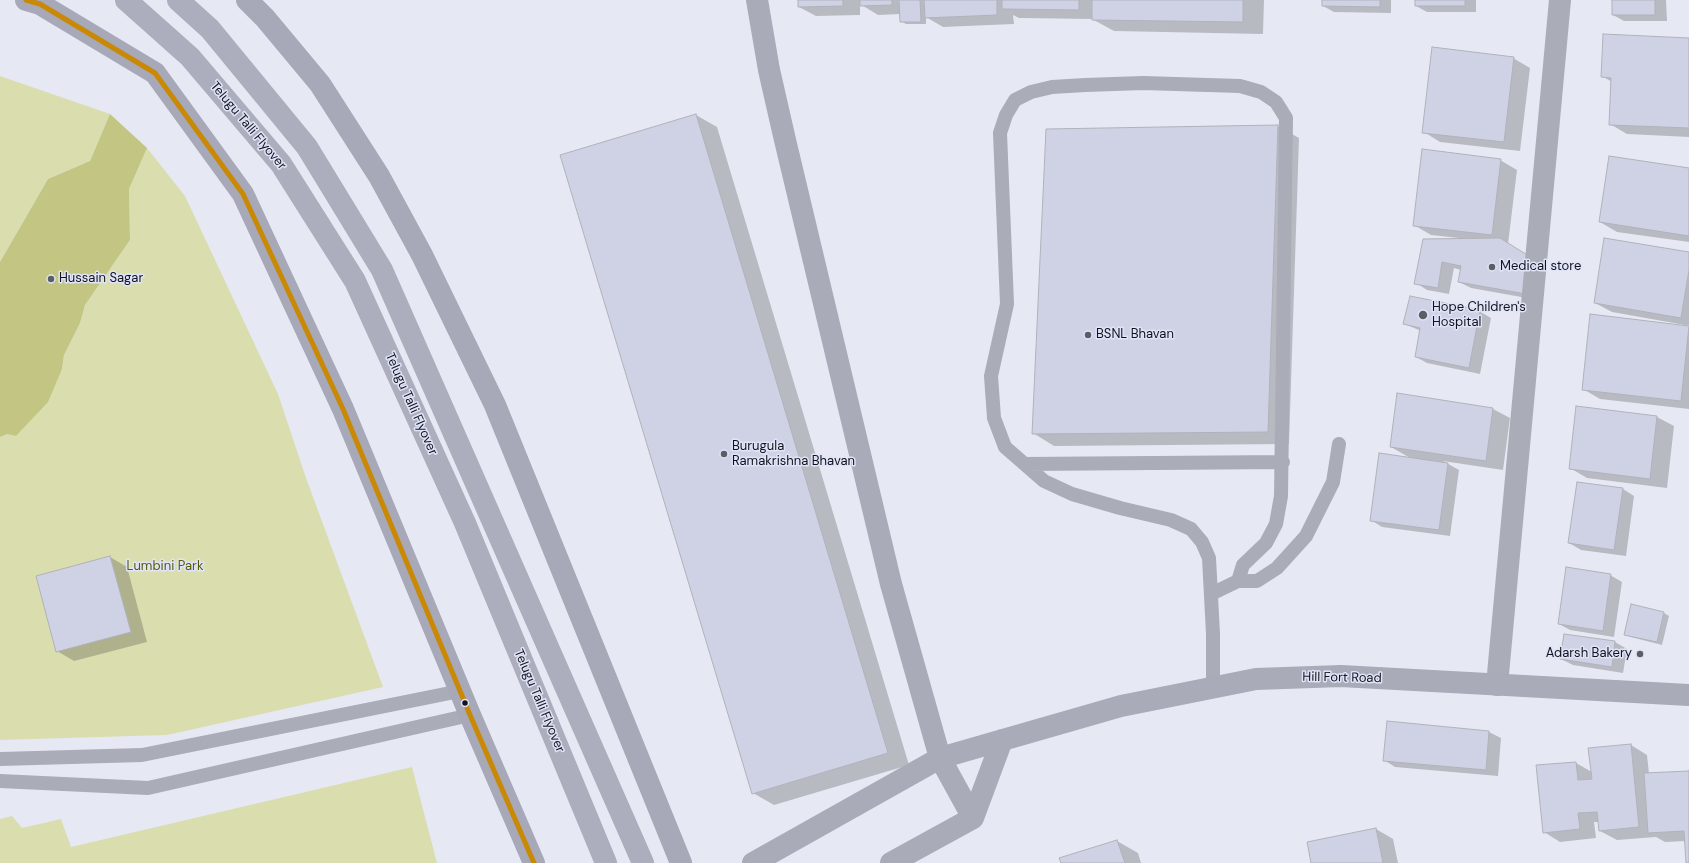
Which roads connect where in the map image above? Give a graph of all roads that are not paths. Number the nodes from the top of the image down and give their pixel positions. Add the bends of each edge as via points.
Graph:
1 (26, 0) edge
2 (126, 0) edge
3 (178, 0) edge
4 (246, 0) edge
5 (757, 0) edge
6 (1560, 0) edge
7 (1339, 444) dead end
8 (1283, 462) junction
9 (1025, 464) junction
10 (1238, 582) junction
11 (1211, 594) junction
12 (1497, 685) junction
13 (1213, 687) junction
14 (460, 691) junction
15 (1689, 695) edge
16 (470, 715) junction
17 (1002, 740) junction
18 (940, 758) junction
19 (0, 759) edge
20 (0, 781) edge
21 (973, 818) junction
22 (534, 863) edge
23 (606, 863) edge
24 (643, 863) edge
25 (681, 863) edge
26 (753, 863) edge
27 (891, 863) edge

1 - 14 highway via 40,4 155,73 243,194 343,409
2 - 23 main road, Telugu Talli Flyover via 190,57 281,164 355,281 465,523
3 - 24 main road, Telugu Talli Flyover via 210,28 307,147 382,270
4 - 25 highway via 265,18 320,84 379,176 422,255 495,405
5 - 18 main road via 783,132 887,569
6 - 12 street
7 - 10 lane via 1333,482 1306,536 1277,568 1257,581
8 - 9 lane
8 - 9 lane via 1286,118 1276,102 1261,92 1240,86 1143,83 1052,87 1031,92 1015,100 1000,133 1007,304 991,376 994,418 1005,447
8 - 10 lane via 1282,496 1276,524 1266,543 1243,565
9 - 11 lane via 1044,481 1072,494 1171,520 1191,529 1202,542 1209,558
10 - 11 lane
11 - 13 lane
12 - 13 main road, Hill Fort Road via 1341,676 1256,679
12 - 15 main road, Hill Fort Road
13 - 17 main road, Hill Fort Road via 1121,706
14 - 16 highway
14 - 19 lane via 142,755
16 - 20 lane via 148,788
16 - 22 highway
17 - 18 main road, Hill Fort Road
17 - 21 main road
18 - 21 main road
18 - 26 main road, Hill Fort Road
21 - 27 main road

